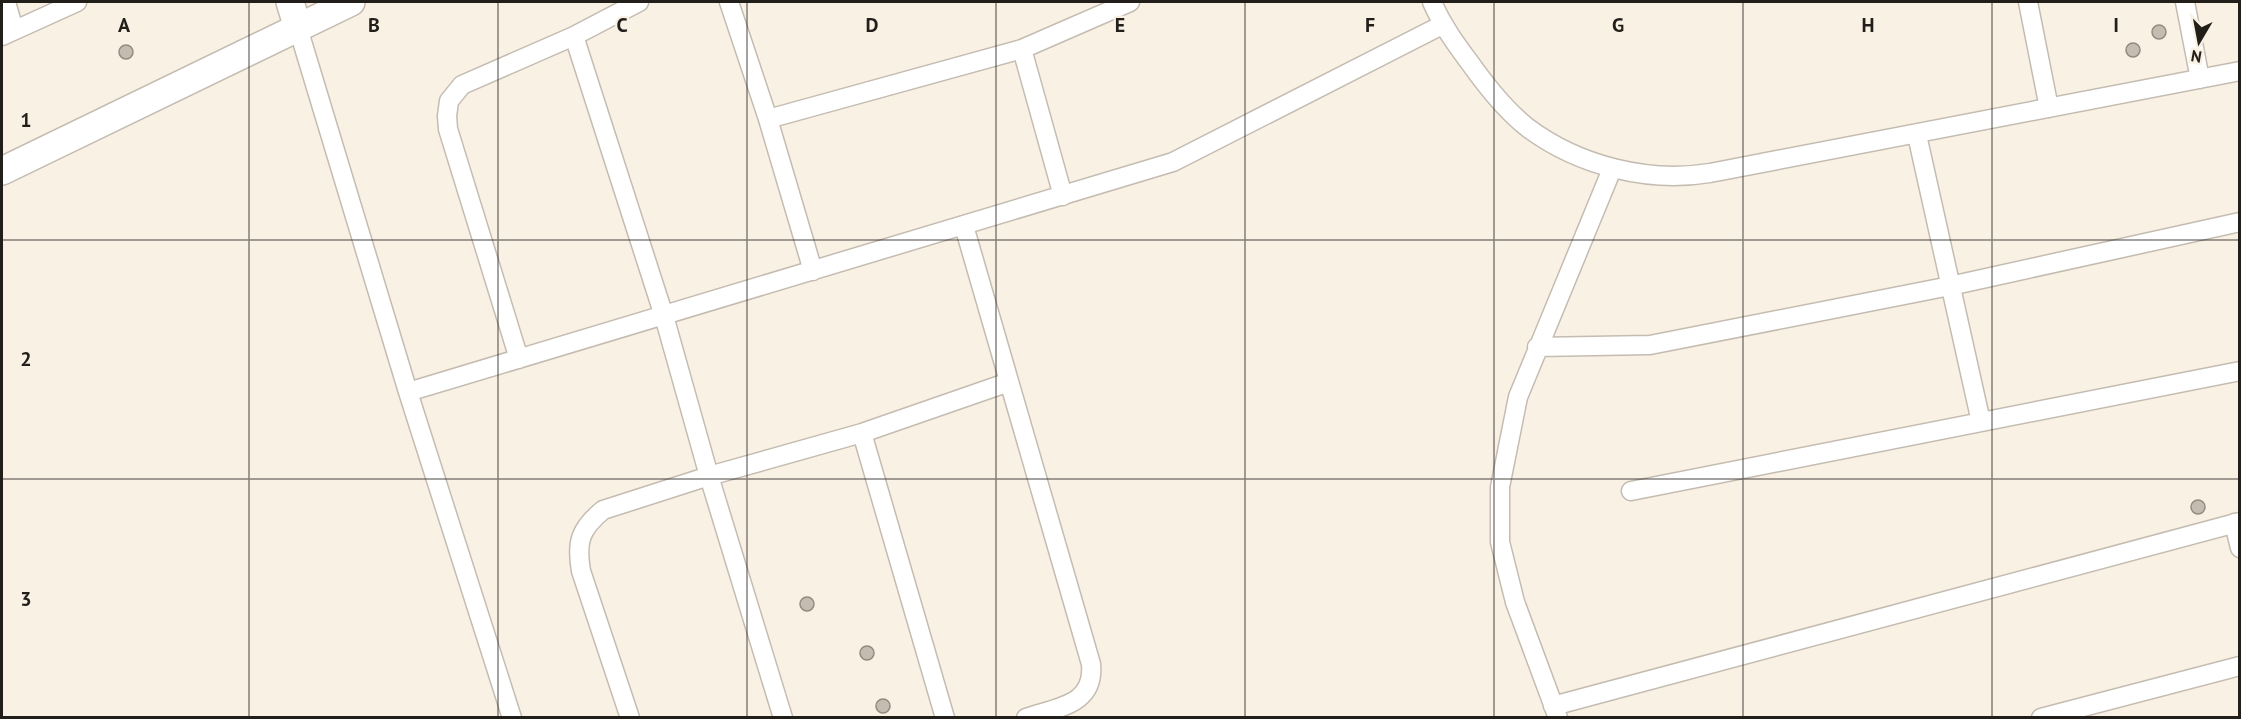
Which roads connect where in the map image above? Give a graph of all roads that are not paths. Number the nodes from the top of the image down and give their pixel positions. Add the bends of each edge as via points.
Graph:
1 (6, 2) edge
2 (77, 2) edge
3 (290, 2) edge
4 (351, 2) edge
5 (639, 2) edge
6 (729, 2) edge
7 (1130, 2) edge
8 (1432, 2) edge
9 (2028, 2) edge
10 (2185, 2) edge
11 (1442, 25) junction
12 (298, 28) junction
13 (8, 33) edge
14 (573, 36) junction
15 (1022, 49) junction
16 (2240, 71) edge
17 (2200, 79) junction
18 (2049, 108) junction
19 (768, 119) junction
20 (1917, 135) junction
21 (1612, 169) junction
22 (2, 171) edge
23 (1063, 196) junction
24 (2240, 222) edge
25 (964, 226) junction
26 (813, 271) junction
27 (1950, 286) junction
28 (664, 316) junction
29 (1537, 347) junction
30 (519, 359) junction
31 (2240, 371) edge
32 (1009, 382) junction
33 (408, 392) junction
34 (1981, 422) junction
35 (862, 433) junction
36 (709, 476) junction
37 (1631, 490) dead end
38 (2237, 522) edge
39 (2240, 548) edge
40 (2240, 666) edge
41 (1556, 712) edge
42 (512, 717) edge
43 (630, 717) edge
44 (783, 717) edge
45 (945, 717) edge
46 (1026, 717) edge
47 (2041, 717) edge

1 - 13 street
2 - 13 street
3 - 12 street
4 - 12 street
5 - 14 street
6 - 19 street
7 - 15 street
8 - 11 street
9 - 18 street
10 - 17 street
11 - 21 street via 1493,94 1528,128
11 - 23 street via 1201,150
12 - 22 street
12 - 33 street
14 - 28 street
14 - 30 street via 462,85 449,102 448,129
15 - 19 street
15 - 23 street
16 - 17 street
17 - 18 street
18 - 20 street
19 - 26 street
20 - 21 street via 1684,177
20 - 27 street
21 - 29 street
23 - 25 street
24 - 27 street
25 - 26 street
25 - 32 street
26 - 28 street
27 - 29 street via 1650,345
27 - 34 street
28 - 30 street
28 - 36 street
29 - 41 street via 1518,397 1500,487 1500,542 1515,602
30 - 33 street
31 - 34 street
32 - 35 street
32 - 46 street via 1092,675 1086,693
33 - 42 street
34 - 37 street
35 - 36 street
35 - 45 street
36 - 43 street via 603,510 583,532 578,549 581,571
36 - 44 street
38 - 39 street
38 - 41 street
40 - 47 street

